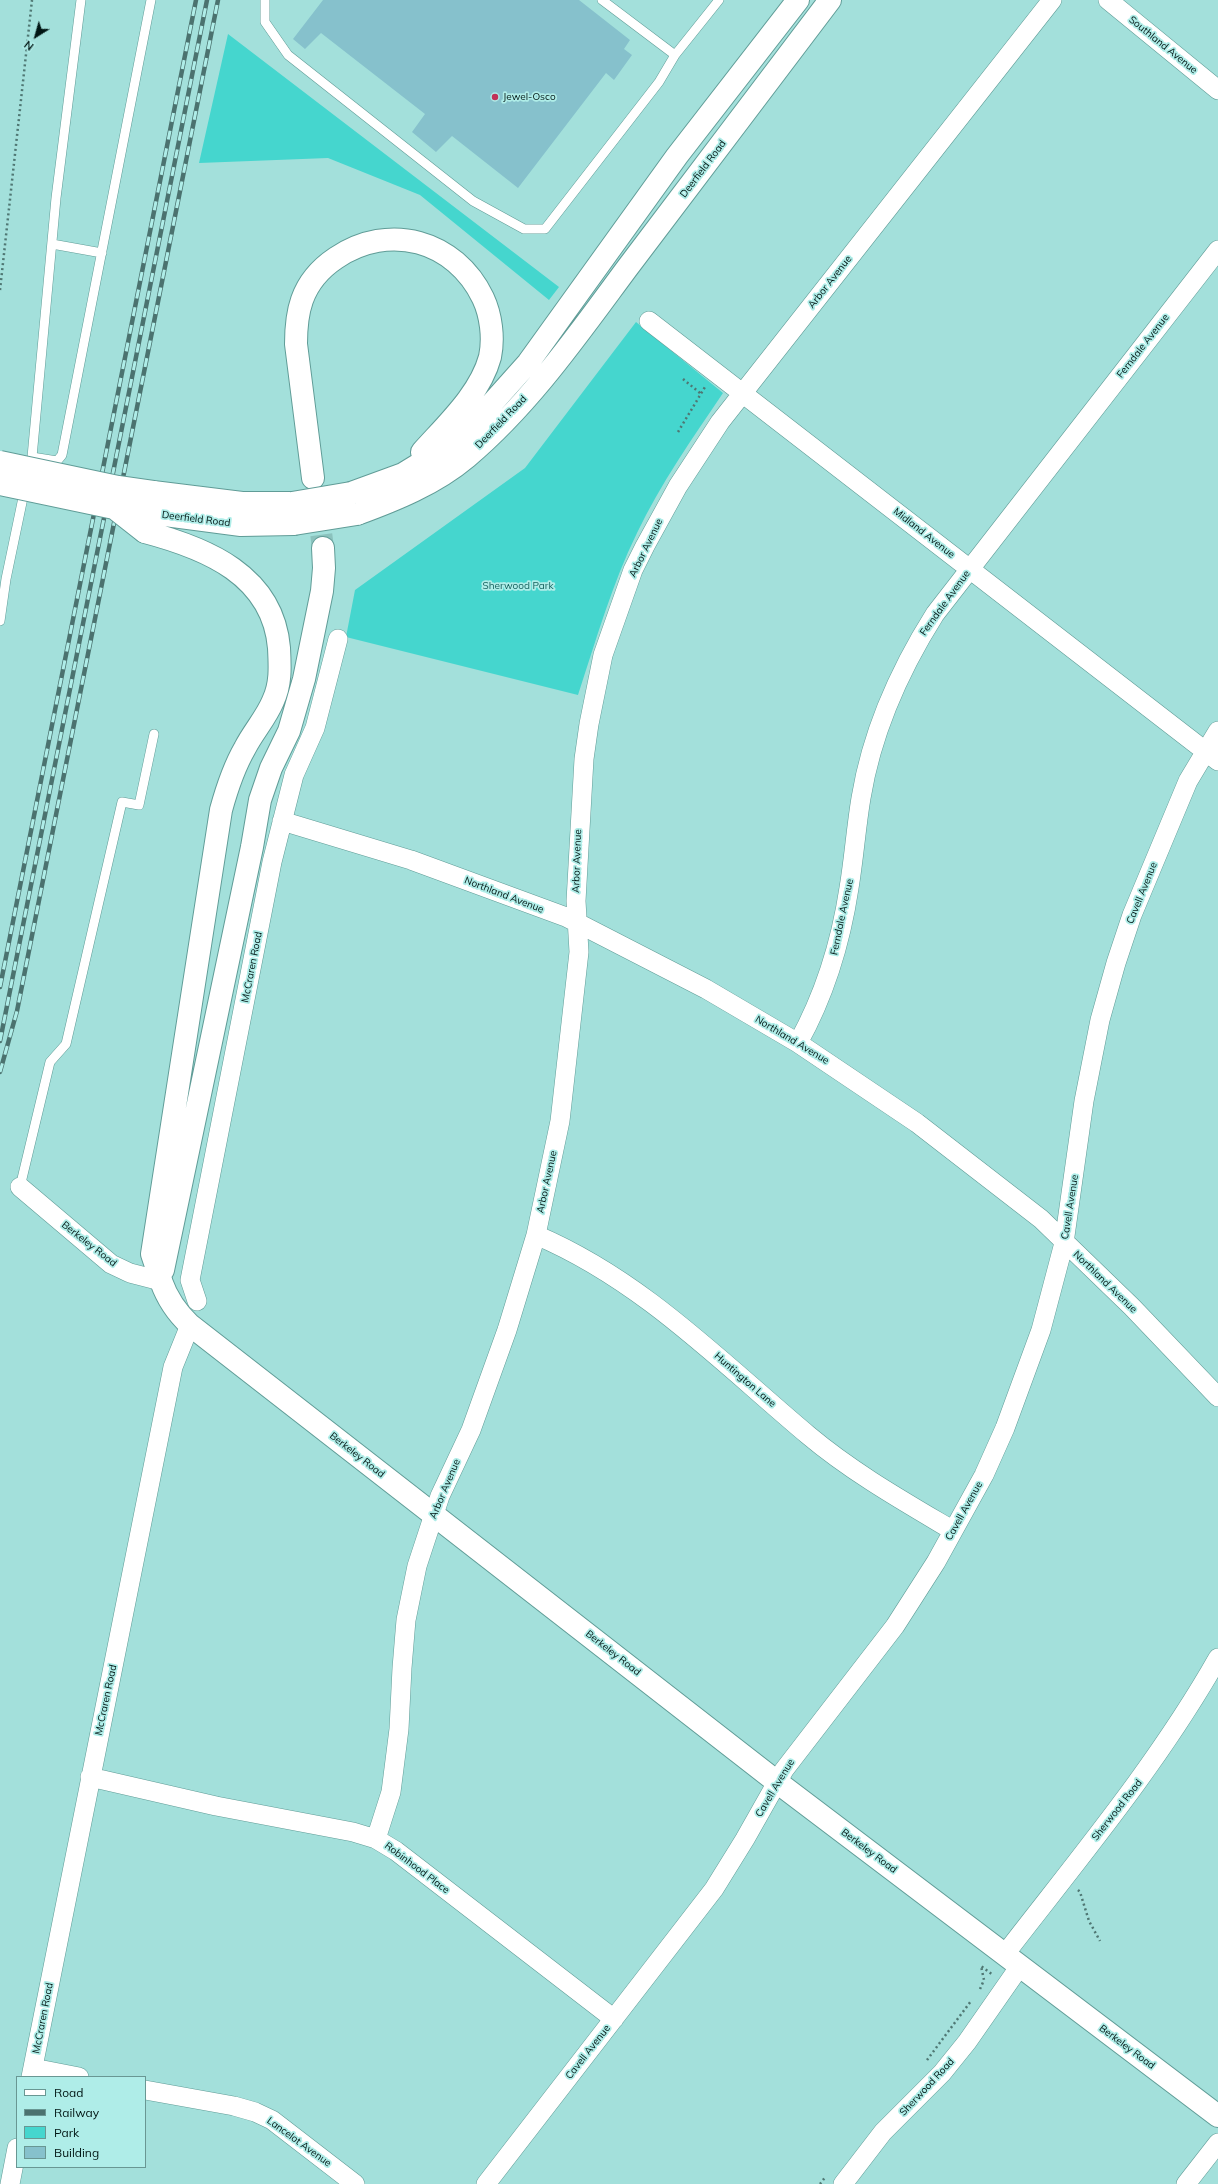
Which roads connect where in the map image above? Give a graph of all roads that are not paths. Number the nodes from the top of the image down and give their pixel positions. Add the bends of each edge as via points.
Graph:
1 (81, 0) edge
2 (151, 0) edge
3 (265, 0) edge
4 (602, 0) edge
5 (719, 0) edge
6 (798, 0) edge
7 (830, 0) edge
8 (1052, 0) edge
9 (1108, 0) edge
10 (675, 55) junction
11 (1218, 90) edge
12 (52, 244) junction
13 (1218, 250) edge
14 (102, 253) junction
15 (596, 269) junction
16 (615, 285) junction
17 (649, 321) dead end
18 (743, 394) junction
19 (32, 457) junction
20 (0, 462) edge
21 (403, 474) junction
22 (313, 478) tunnel mouth
23 (0, 484) edge
24 (148, 522) junction
25 (323, 548) tunnel mouth
26 (970, 568) junction
27 (0, 621) edge
28 (338, 639) dead end
29 (1218, 731) edge
30 (154, 734) dead end
31 (1212, 756) edge
32 (282, 821) junction
33 (578, 925) junction
34 (798, 1043) junction
35 (20, 1187) joint
36 (536, 1235) junction
37 (1064, 1243) junction
38 (161, 1280) junction
39 (197, 1301) dead end
40 (190, 1325) junction
41 (1218, 1397) edge
42 (433, 1514) junction
43 (952, 1530) junction
44 (1218, 1658) edge
45 (90, 1777) junction
46 (777, 1782) junction
47 (376, 1839) junction
48 (1012, 1960) junction
49 (614, 2019) junction
50 (32, 2072) edge
51 (70, 2076) edge
52 (146, 2090) edge
53 (1218, 2116) edge
54 (1218, 2143) edge
55 (16, 2153) edge
56 (835, 2179) edge
57 (10, 2184) edge
58 (355, 2184) edge
59 (486, 2184) edge
60 (1186, 2184) edge

1 - 12 lane
2 - 14 lane
3 - 10 lane via 265,22 288,55 473,201 524,229 545,229 659,82
4 - 10 lane
5 - 10 lane
6 - 15 main road, Deerfield Road via 677,156
7 - 16 main road, Deerfield Road
8 - 18 street, Arbor Avenue
9 - 11 street, Southland Avenue
12 - 14 lane
12 - 19 lane
13 - 26 street, Ferndale Avenue
14 - 19 lane via 62,455 56,461
15 - 16 lane
15 - 21 main road, Deerfield Road via 528,363 486,410 453,441
16 - 24 main road, Deerfield Road, bridge via 544,377 501,425 441,477 385,504 357,514 294,524
17 - 18 street, Midland Avenue
18 - 26 street, Midland Avenue
18 - 33 street, Arbor Avenue via 720,422 678,486 645,546 633,570 603,655 584,759 578,829
19 - 27 lane via 6,578
20 - 21 main road, Deerfield Road, bridge via 118,487 242,503 292,503 351,493
21 - 22 main road via 479,383 490,357 492,330 488,308 477,285 461,265 440,250 425,244 393,239 362,244 346,251 327,264 312,281 302,299 296,325 296,344
23 - 24 main road, bridge via 114,508
24 - 38 main road via 209,553 246,580 262,599 272,617 278,635 281,670 273,702 238,762 220,810 152,1254
25 - 38 main road via 322,591 304,680 289,731 271,768 260,800 251,855
26 - 31 street, Midland Avenue
26 - 34 street, Ferndale Avenue via 911,651 876,735 861,797 842,927 817,1002
28 - 32 street, McCraren Road via 315,728 294,775
29 - 31 street, Cavell Avenue
30 - 35 lane via 139,806 122,802 66,1044 50,1062
31 - 37 street, Cavell Avenue via 1188,781 1132,915 1116,963 1100,1020 1084,1101
32 - 33 street, Northland Avenue via 411,860 566,917
32 - 39 street, McCraren Road via 190,1280
33 - 34 street, Northland Avenue via 706,990
33 - 36 street, Arbor Avenue via 577,982 560,1121
34 - 37 street, Northland Avenue via 917,1122 1040,1219
35 - 38 street, Berkeley Road via 111,1264 130,1273
36 - 42 street, Arbor Avenue via 507,1330 471,1430
36 - 43 street, Huntington Lane via 566,1248 668,1314 808,1436 892,1495
37 - 41 street, Northland Avenue via 1132,1307
37 - 43 street, Cavell Avenue via 1041,1330 1005,1428 984,1475
38 - 40 main road, Berkeley Road via 179,1315
40 - 42 main road, Berkeley Road
40 - 45 street, McCraren Road via 173,1368
42 - 46 main road, Berkeley Road
42 - 47 street, Arbor Avenue via 417,1566 406,1620 399,1729 392,1784
43 - 46 street, Cavell Avenue via 936,1562 895,1626
44 - 48 street, Sherwood Road via 1142,1777 1064,1877
45 - 47 street, Robinhood Place
45 - 50 street, McCraren Road
46 - 48 main road, Berkeley Road
46 - 49 street, Cavell Avenue via 714,1889
47 - 49 street, Robinhood Place via 396,1851
48 - 53 main road, Berkeley Road
48 - 56 street, Sherwood Road via 1007,1985 942,2073
49 - 59 street, Cavell Avenue
50 - 51 street
52 - 58 street, Lancelot Avenue via 255,2112 272,2120
54 - 60 street
55 - 57 street

